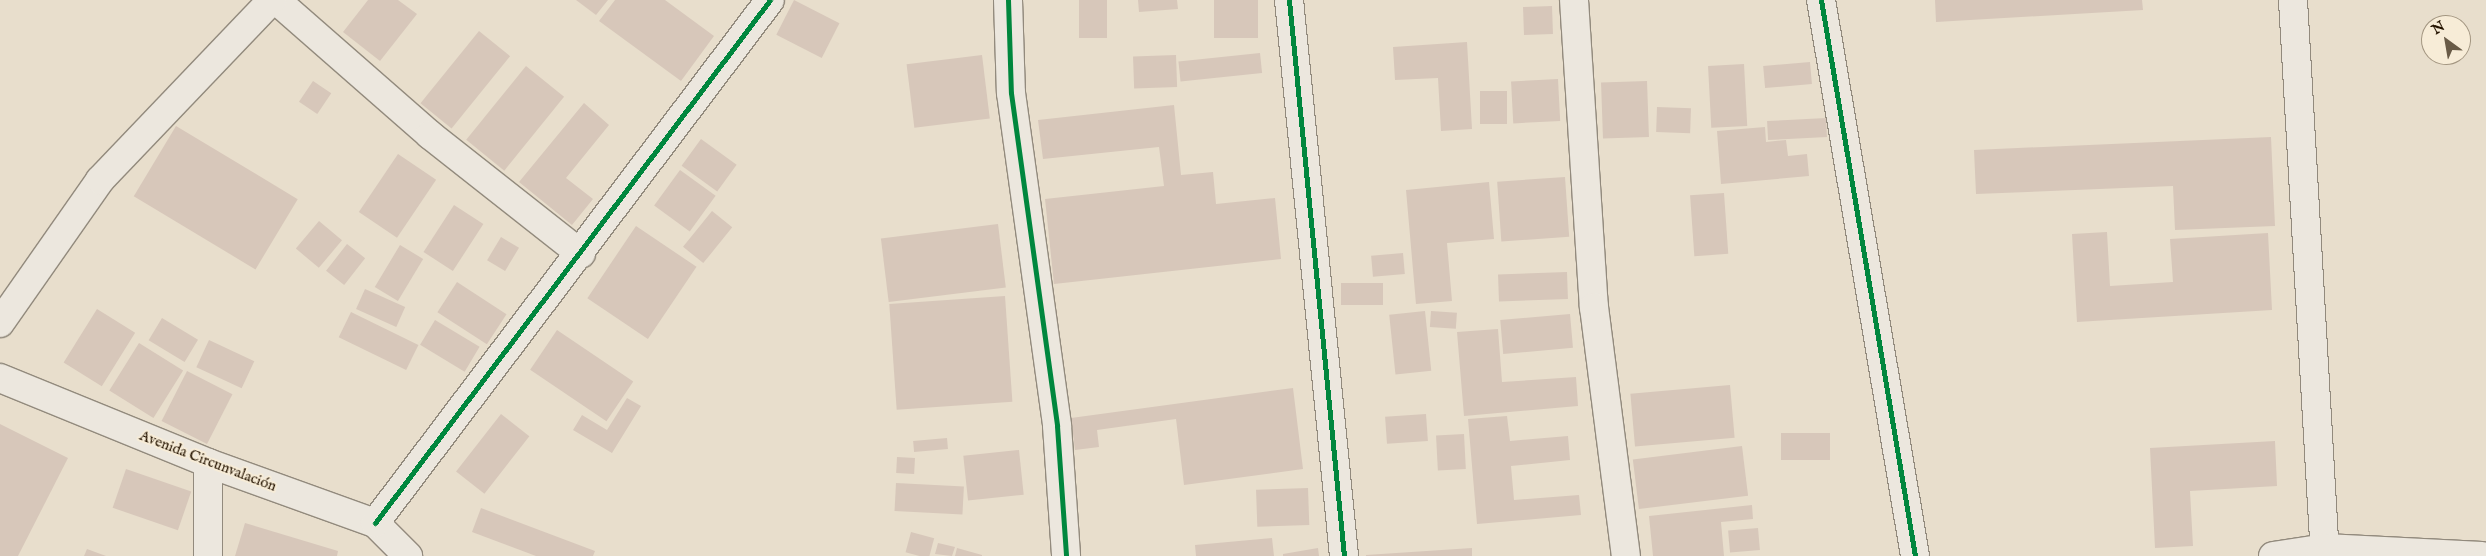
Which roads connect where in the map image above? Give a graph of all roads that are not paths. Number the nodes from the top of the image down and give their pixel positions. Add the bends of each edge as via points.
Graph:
1 (272, 0) edge
2 (276, 0) edge
3 (770, 0) edge
4 (1008, 0) edge
5 (1289, 0) edge
6 (1574, 0) edge
7 (1820, 0) edge
8 (2293, 0) edge
9 (581, 254) junction
10 (0, 323) edge
11 (0, 378) edge
12 (208, 463) junction
13 (375, 523) junction
14 (2325, 552) edge
15 (208, 556) edge
16 (408, 556) edge
17 (1066, 556) edge
18 (1344, 556) edge
19 (1626, 556) edge
20 (1915, 556) edge
21 (2273, 556) edge
22 (2482, 556) edge

1 - 10 street via 100,180
2 - 9 street via 430,134
3 - 9 street
4 - 17 street via 1011,93 1057,426
5 - 18 street
6 - 19 street via 1594,307
7 - 20 street
8 - 14 street
9 - 13 street
11 - 12 street, Avenida Circunvalación
12 - 13 street, Avenida Circunvalación
12 - 15 street
13 - 16 street, Avenida Circunvalación
14 - 21 street
14 - 22 street

